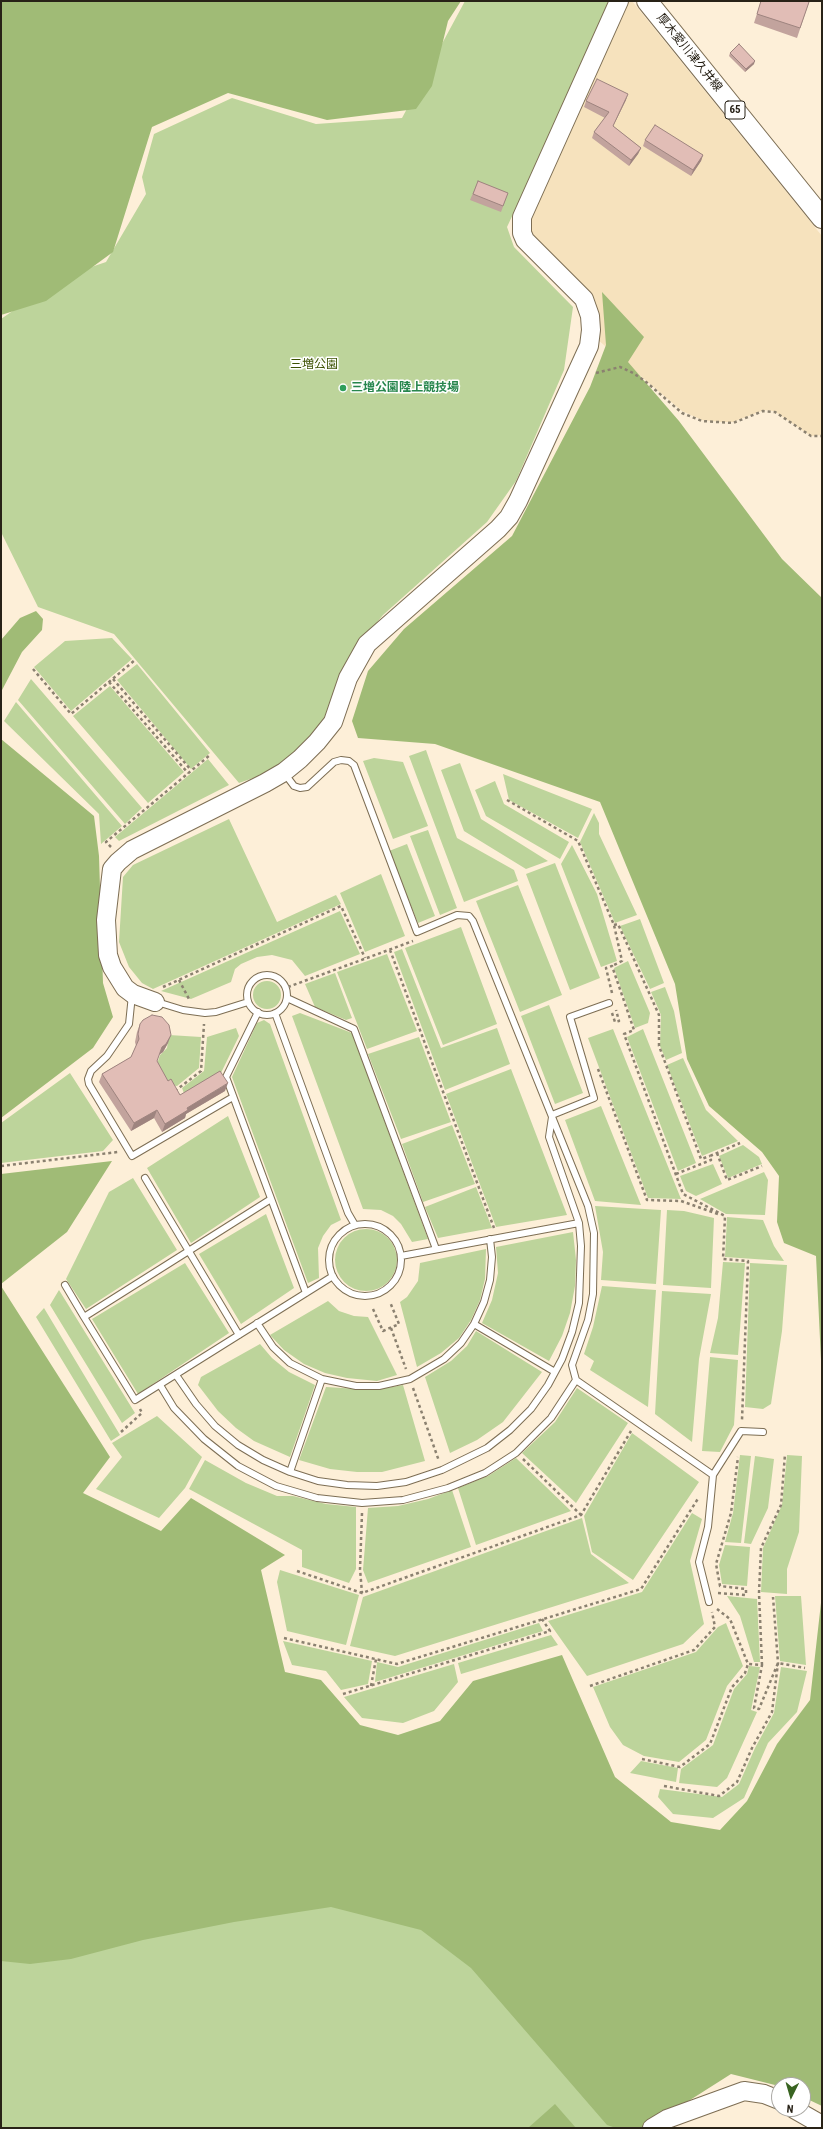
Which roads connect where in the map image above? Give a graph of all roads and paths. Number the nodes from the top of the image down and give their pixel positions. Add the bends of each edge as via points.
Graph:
1 (619, 1) edge
2 (647, 1) edge
3 (822, 218) edge
4 (592, 377) dead end
5 (822, 436) edge
6 (135, 660) dead end
7 (33, 669) dead end
8 (113, 679) junction
9 (109, 682) junction
10 (210, 755) dead end
11 (191, 770) junction
12 (284, 772) junction
13 (188, 773) junction
14 (507, 800) dead end
15 (113, 849) dead end
16 (614, 925) junction
17 (417, 932) junction
18 (390, 950) junction
19 (366, 958) junction
20 (612, 966) junction
21 (178, 980) junction
22 (286, 987) junction
23 (143, 998) junction
24 (287, 998) junction
25 (611, 1000) junction
26 (248, 1002) junction
27 (615, 1006) dead end
28 (258, 1012) junction
29 (205, 1013) junction
30 (275, 1013) junction
31 (597, 1066) dead end
32 (175, 1091) edge
33 (233, 1097) junction
34 (552, 1115) junction
35 (740, 1143) dead end
36 (129, 1150) junction
37 (716, 1153) junction
38 (710, 1156) junction
39 (1, 1166) edge
40 (762, 1166) dead end
41 (676, 1174) junction
42 (145, 1178) dead end
43 (271, 1199) junction
44 (725, 1216) junction
45 (579, 1223) junction
46 (355, 1225) junction
47 (498, 1238) junction
48 (490, 1239) junction
49 (436, 1249) junction
50 (189, 1251) junction
51 (401, 1256) junction
52 (333, 1276) junction
53 (65, 1285) dead end
54 (306, 1293) junction
55 (390, 1302) dead end
56 (373, 1309) dead end
57 (84, 1316) junction
58 (258, 1323) junction
59 (474, 1324) junction
60 (391, 1328) junction
61 (239, 1335) junction
62 (555, 1372) junction
63 (176, 1375) junction
64 (322, 1379) junction
65 (410, 1379) junction
66 (576, 1380) junction
67 (160, 1385) junction
68 (142, 1413) dead end
69 (741, 1431) junction
70 (120, 1432) dead end
71 (763, 1432) dead end
72 (653, 1433) junction
73 (516, 1453) junction
74 (738, 1454) dead end
75 (785, 1454) dead end
76 (442, 1470) junction
77 (290, 1472) junction
78 (713, 1475) junction
79 (362, 1503) junction
80 (581, 1515) junction
81 (297, 1571) dead end
82 (362, 1593) junction
83 (773, 1597) dead end
84 (709, 1602) junction
85 (542, 1619) junction
86 (284, 1638) dead end
87 (376, 1659) junction
88 (778, 1663) junction
89 (748, 1664) junction
90 (762, 1665) junction
91 (806, 1668) dead end
92 (371, 1686) junction
93 (590, 1686) dead end
94 (343, 1694) dead end
95 (642, 1759) dead end
96 (664, 1786) dead end
97 (771, 2097) edge
98 (808, 2117) edge
99 (822, 2125) edge
100 (652, 2128) edge

1 - 12 street via 521,225 525,240 584,299 590,316 589,346 509,517 498,530 367,644 355,662 332,722 317,742
2 - 3 main road, 厚木愛川津久井線 / 65
4 - 5 path via 598,371 620,367 646,381 670,404 696,419 733,423 763,411 775,412 811,436
6 - 8 path
7 - 9 path via 71,714
8 - 9 path
8 - 11 path
9 - 13 path
10 - 11 path
11 - 13 path
12 - 17 lane via 294,786 300,788 307,787 334,762 349,761 354,765
12 - 23 street via 132,850 112,869 106,920 108,955 118,980
13 - 15 path via 106,842
14 - 16 path via 578,841
16 - 20 path via 622,961
16 - 38 path via 618,924 659,1015 659,1046 701,1159
17 - 18 path via 420,938
17 - 34 lane via 463,914 473,921
18 - 19 path
18 - 47 path
19 - 21 path via 342,906
19 - 22 path
20 - 25 path via 606,968
20 - 41 path via 634,1030 624,1034
21 - 23 path
21 - 29 path via 191,1003 205,1003
22 - 24 lane
22 - 26 lane via 280,979 270,975 260,976 252,982 247,991
23 - 29 lane via 183,1010
23 - 36 lane via 129,1024 107,1056 91,1071 88,1080
24 - 30 lane via 283,1007
24 - 49 lane via 354,1029
25 - 27 path via 615,1022 619,1021
25 - 34 lane via 570,1017 594,1098
26 - 28 lane
26 - 29 lane
28 - 30 lane
28 - 33 lane via 226,1077
29 - 32 path via 201,1071
30 - 46 lane via 348,1213
31 - 44 path via 647,1200 681,1201
33 - 36 lane via 132,1156
33 - 43 lane
34 - 45 lane via 549,1137
34 - 66 lane via 588,1206 594,1232 593,1294 588,1320 572,1365
35 - 37 path
36 - 39 path
37 - 38 path
37 - 40 path via 727,1180
38 - 41 path via 711,1160
41 - 44 path via 683,1194
42 - 50 lane
43 - 50 lane
43 - 54 lane
44 - 69 path via 723,1259 748,1261
45 - 47 lane
45 - 62 lane via 579,1303 572,1332
46 - 51 lane via 376,1225 386,1230 399,1246
46 - 52 lane via 340,1234 331,1250 330,1268
47 - 48 lane
48 - 49 lane
48 - 59 lane via 490,1280
49 - 51 lane
50 - 57 lane
50 - 61 lane
51 - 52 lane via 398,1274 391,1285 380,1292 367,1295 353,1293 338,1283
52 - 54 lane
53 - 57 lane
54 - 58 lane
55 - 60 path via 399,1324
56 - 60 path via 383,1331
57 - 67 lane via 135,1400
58 - 61 lane
58 - 64 lane via 273,1347 290,1363
59 - 62 lane
59 - 65 lane via 461,1343 444,1359
60 - 65 path
61 - 63 lane
62 - 76 lane via 531,1409 510,1430 487,1448
63 - 67 lane
63 - 77 lane via 215,1426 238,1445
64 - 65 lane via 356,1386 379,1386
64 - 77 lane
65 - 76 path
66 - 72 lane
66 - 73 lane via 551,1418
67 - 79 lane via 174,1408 204,1440 238,1466 276,1486 317,1498
68 - 70 path
69 - 71 lane
69 - 78 lane
72 - 78 lane
72 - 80 path via 647,1440 632,1430
73 - 79 lane via 485,1473 448,1488 404,1500
73 - 80 path
74 - 84 path via 731,1513 716,1564 720,1586 746,1589 746,1595 717,1593
75 - 90 path via 781,1505 761,1548 759,1593
76 - 77 lane via 406,1482 377,1486 318,1481
78 - 84 lane via 708,1527 699,1562
78 - 85 path via 641,1589
79 - 82 path
80 - 82 path
81 - 82 path
83 - 88 path
84 - 89 path via 730,1619
84 - 93 path via 715,1627 694,1650
85 - 87 path via 397,1664
85 - 92 path via 550,1631
86 - 87 path
87 - 92 path
88 - 90 path via 758,1709 754,1708
88 - 91 path
88 - 96 path via 772,1712 737,1782 719,1796
89 - 90 path
89 - 95 path via 745,1673 732,1687 710,1744 680,1767
92 - 94 path
97 - 100 street via 744,2091 667,2119
98 - 99 street

